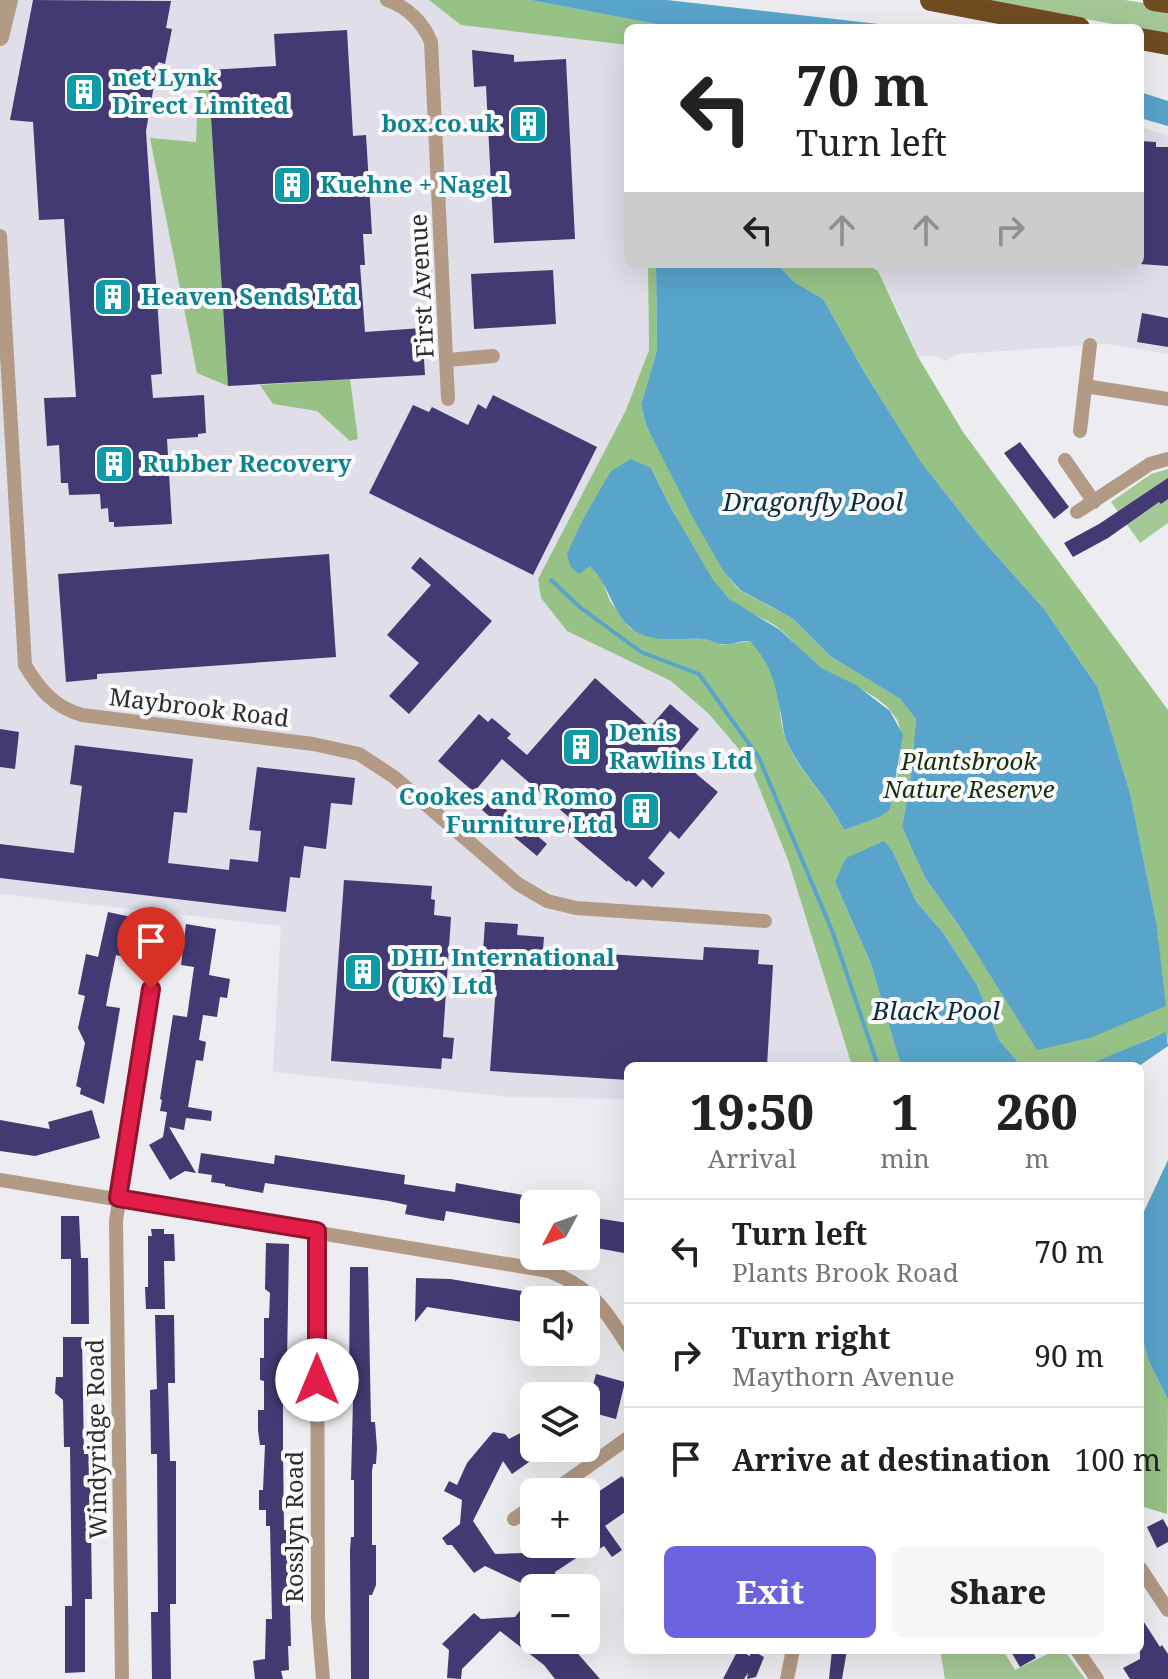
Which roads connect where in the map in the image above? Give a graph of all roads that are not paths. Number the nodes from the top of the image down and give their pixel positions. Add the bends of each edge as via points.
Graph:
1 (9, 0) edge
2 (387, 0) edge
3 (931, 0) edge
4 (1154, 0) edge
5 (1168, 2) edge
6 (1058, 24) edge
7 (0, 37) edge
8 (1144, 40) edge
9 (1168, 44) edge
10 (0, 236) edge
11 (1090, 345) dead end
12 (493, 356) dead end
13 (448, 360) junction
14 (1085, 386) junction
15 (448, 399) dead end
16 (1168, 399) edge
17 (1080, 431) dead end
18 (1168, 459) edge
19 (1065, 460) dead end
20 (1094, 502) junction
21 (1077, 512) dead end
22 (765, 921) dead end
23 (151, 989) dead end
24 (0, 1180) edge
25 (118, 1198) junction
26 (317, 1231) junction
27 (624, 1340) edge
28 (624, 1441) edge
29 (572, 1478) edge
30 (520, 1515) edge
31 (514, 1519) dead end
32 (1144, 1574) edge
33 (1168, 1610) edge
34 (792, 1654) edge
35 (1080, 1654) edge
36 (122, 1679) edge
37 (323, 1679) edge
38 (787, 1679) edge
39 (1097, 1679) edge

1 - 7 street
2 - 13 street, First Avenue via 402,6 426,29 431,42
3 - 6 highway
4 - 5 highway
8 - 9 highway
10 - 22 street, Maybrook Road via 25,665 45,695 82,715 359,754 394,777 518,884 547,901 576,908
11 - 14 street
12 - 13 street
13 - 15 street, First Avenue
14 - 16 street
14 - 17 street
18 - 20 street via 1150,464
19 - 20 street
20 - 21 street
23 - 25 street, Windyridge Road
24 - 25 street
25 - 26 street
25 - 36 street, Windyridge Road
26 - 27 street via 549,1271 592,1295
26 - 37 street, Rosslyn Road via 318,1618
28 - 29 street
30 - 31 street
32 - 33 street
34 - 38 street
35 - 39 street

